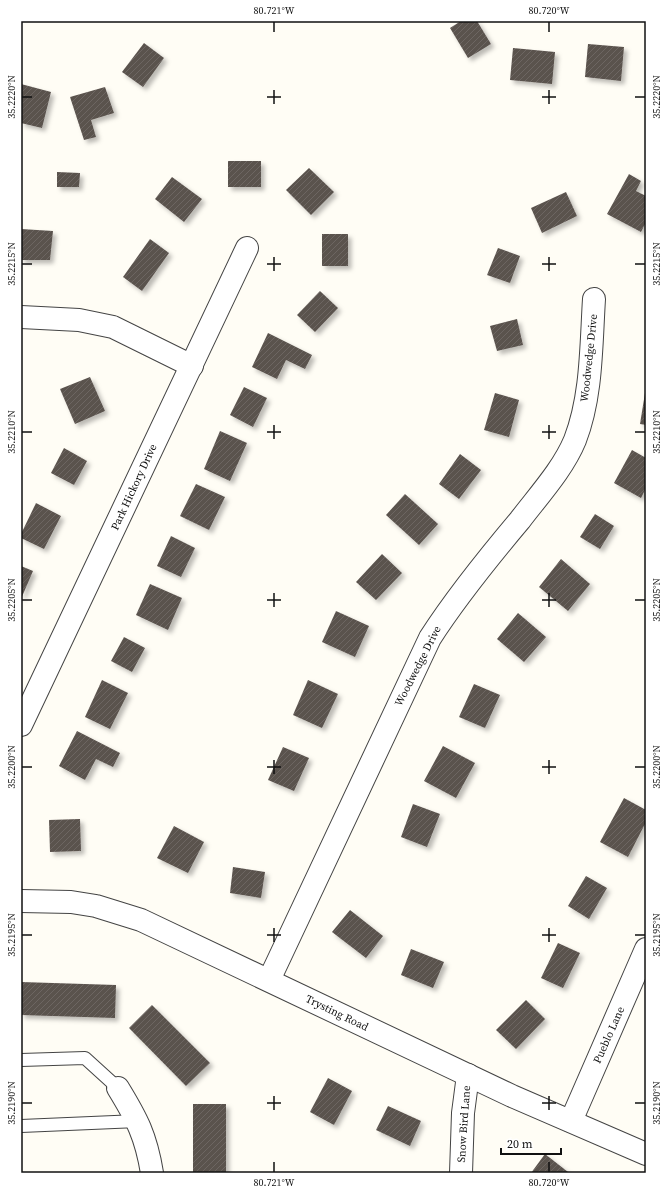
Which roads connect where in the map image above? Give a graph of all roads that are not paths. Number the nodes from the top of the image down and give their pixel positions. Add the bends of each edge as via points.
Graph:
1 (247, 248) dead end
2 (594, 299) dead end
3 (21, 317) edge
4 (192, 366) junction
5 (21, 725) edge
6 (21, 901) edge
7 (646, 949) edge
8 (269, 980) junction
9 (21, 1060) edge
10 (468, 1075) junction
11 (118, 1088) joint
12 (138, 1121) junction
13 (571, 1121) junction
14 (21, 1126) edge
15 (646, 1154) edge
16 (152, 1173) edge
17 (461, 1173) edge

1 - 4 street, Park Hickory Drive
2 - 8 street, Woodwedge Drive via 589,380 583,414 574,441 538,497 451,604 430,638
3 - 4 street via 79,320 113,327
4 - 5 street, Park Hickory Drive
6 - 8 street, Trysting Road via 71,902 96,906 141,920
7 - 13 street, Pueblo Lane
8 - 10 street, Trysting Road
9 - 11 lane via 84,1058
10 - 13 street, Trysting Road
10 - 17 street, Snow Bird Lane via 463,1113
11 - 12 street
12 - 14 lane
12 - 16 street via 148,1147
13 - 15 street, Trysting Road

